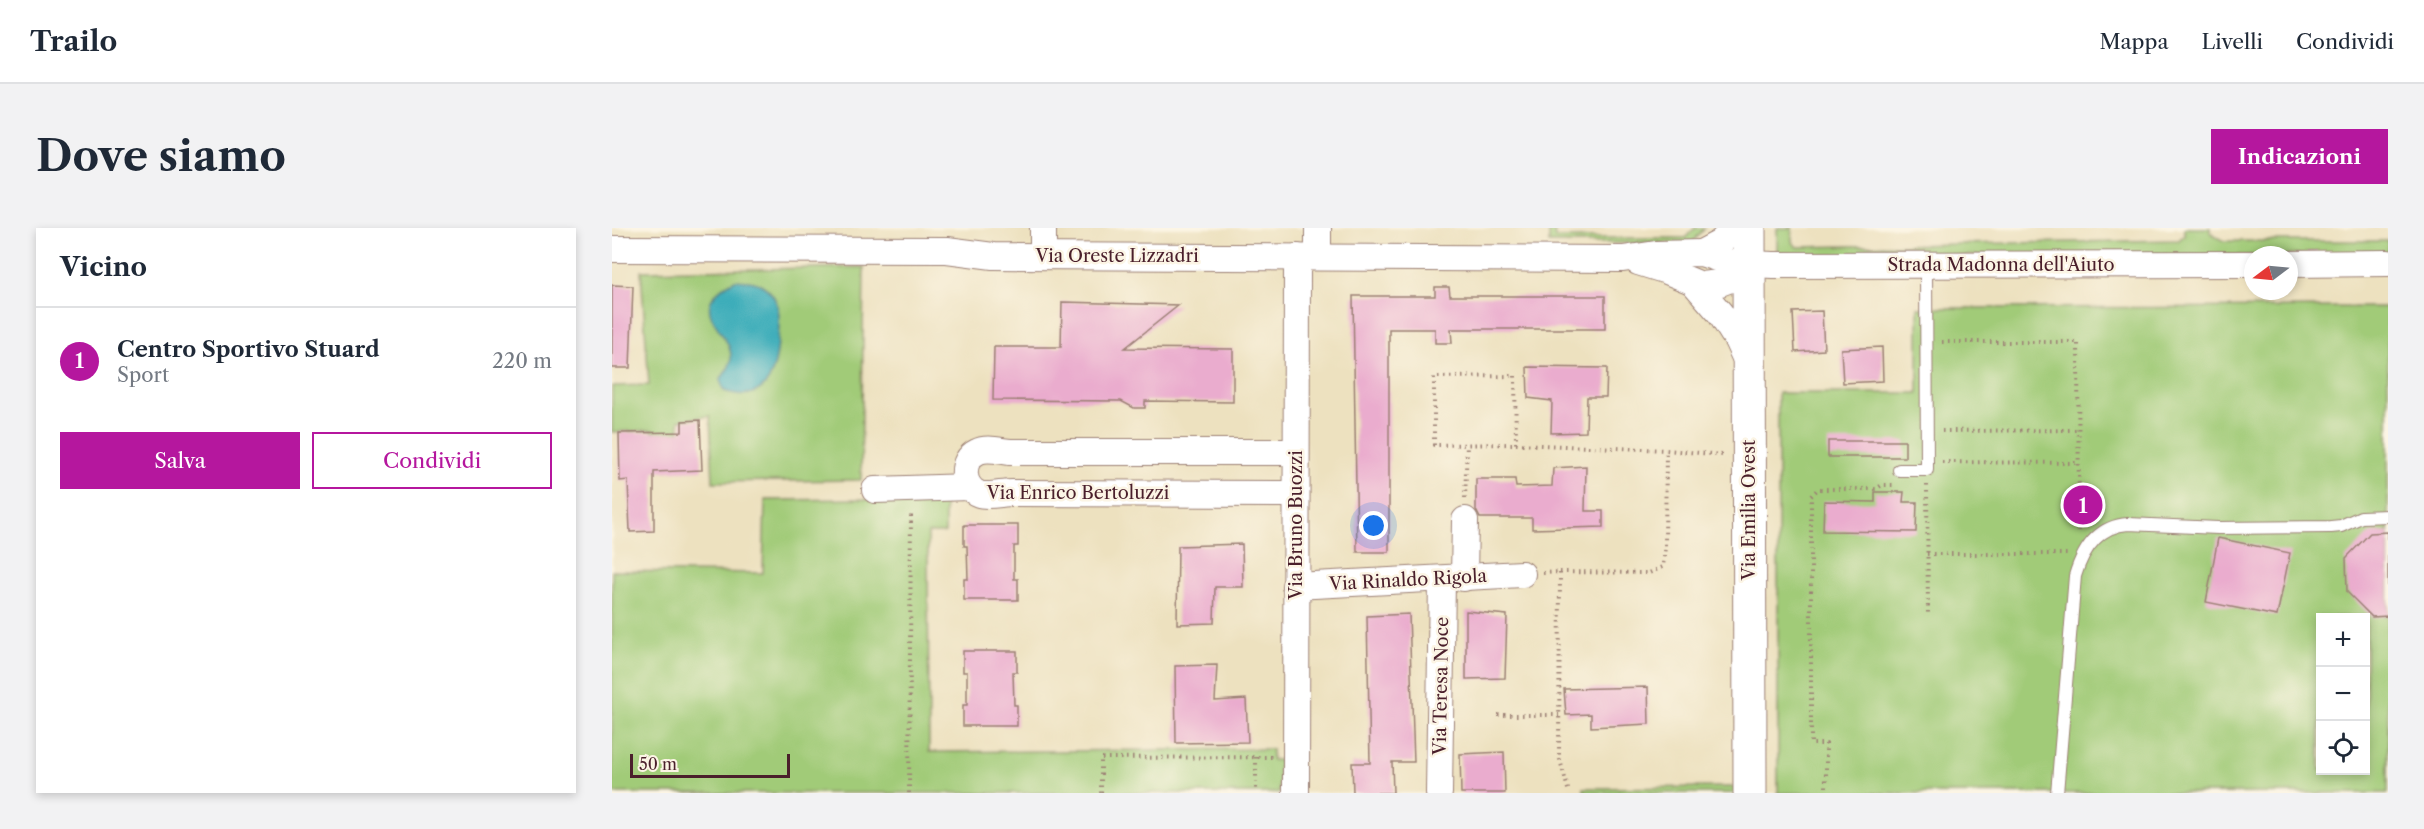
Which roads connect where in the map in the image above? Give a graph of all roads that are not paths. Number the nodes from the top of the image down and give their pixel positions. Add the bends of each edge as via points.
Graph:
1 (1043, 228) edge
2 (1318, 228) edge
3 (1734, 228) edge
4 (1749, 228) edge
5 (612, 249) edge
6 (1701, 253) junction
7 (1043, 256) junction
8 (1308, 257) junction
9 (1623, 259) junction
10 (2388, 263) edge
11 (2244, 264) edge
12 (2298, 264) edge
13 (1926, 265) junction
14 (1749, 268) junction
15 (1694, 284) junction
16 (1749, 374) junction
17 (1296, 452) junction
18 (1899, 470) dead end
19 (969, 487) junction
20 (875, 490) dead end
21 (1296, 494) junction
22 (2388, 516) edge
23 (1465, 520) road end
24 (1522, 574) road end
25 (1453, 578) junction
26 (1295, 586) junction
27 (1296, 793) edge
28 (1439, 793) edge
29 (1750, 793) edge
30 (2057, 793) edge

1 - 7 street
2 - 8 street, Via Bruno Buozzi
3 - 6 street via 1720,243
4 - 14 street, Via Emilia Ovest
5 - 7 street, Via Oreste Lizzadri via 947,250
6 - 9 street, Via Oreste Lizzadri
6 - 14 street, Via Oreste Lizzadri
7 - 8 street, Via Oreste Lizzadri
8 - 9 street, Via Oreste Lizzadri
8 - 17 street, Via Bruno Buozzi
9 - 15 street, Via Oreste Lizzadri via 1667,271
10 - 12 street
11 - 13 street, Strada Madonna dell'Aiuto
13 - 14 street, Strada Madonna dell'Aiuto
13 - 18 lane via 1927,466
14 - 15 street via 1714,285
14 - 16 street, Via Emilia Ovest
15 - 16 street, Via Oreste Lizzadri via 1726,321 1746,359
16 - 29 street, Via Emilia Ovest
17 - 19 street, Via Enrico Bertoluzzi via 985,450 970,457 965,465
17 - 21 street, Via Bruno Buozzi
19 - 20 street
19 - 21 street, Via Enrico Bertoluzzi via 978,494 990,495
21 - 26 street, Via Bruno Buozzi
22 - 30 lane via 2361,517 2331,527 2128,524 2102,531 2086,550 2075,576
23 - 25 street, Via Teresa Noce
24 - 25 street, Via Rinaldo Rigola
25 - 26 street, Via Rinaldo Rigola
25 - 28 street, Via Teresa Noce
26 - 27 street, Via Bruno Buozzi

